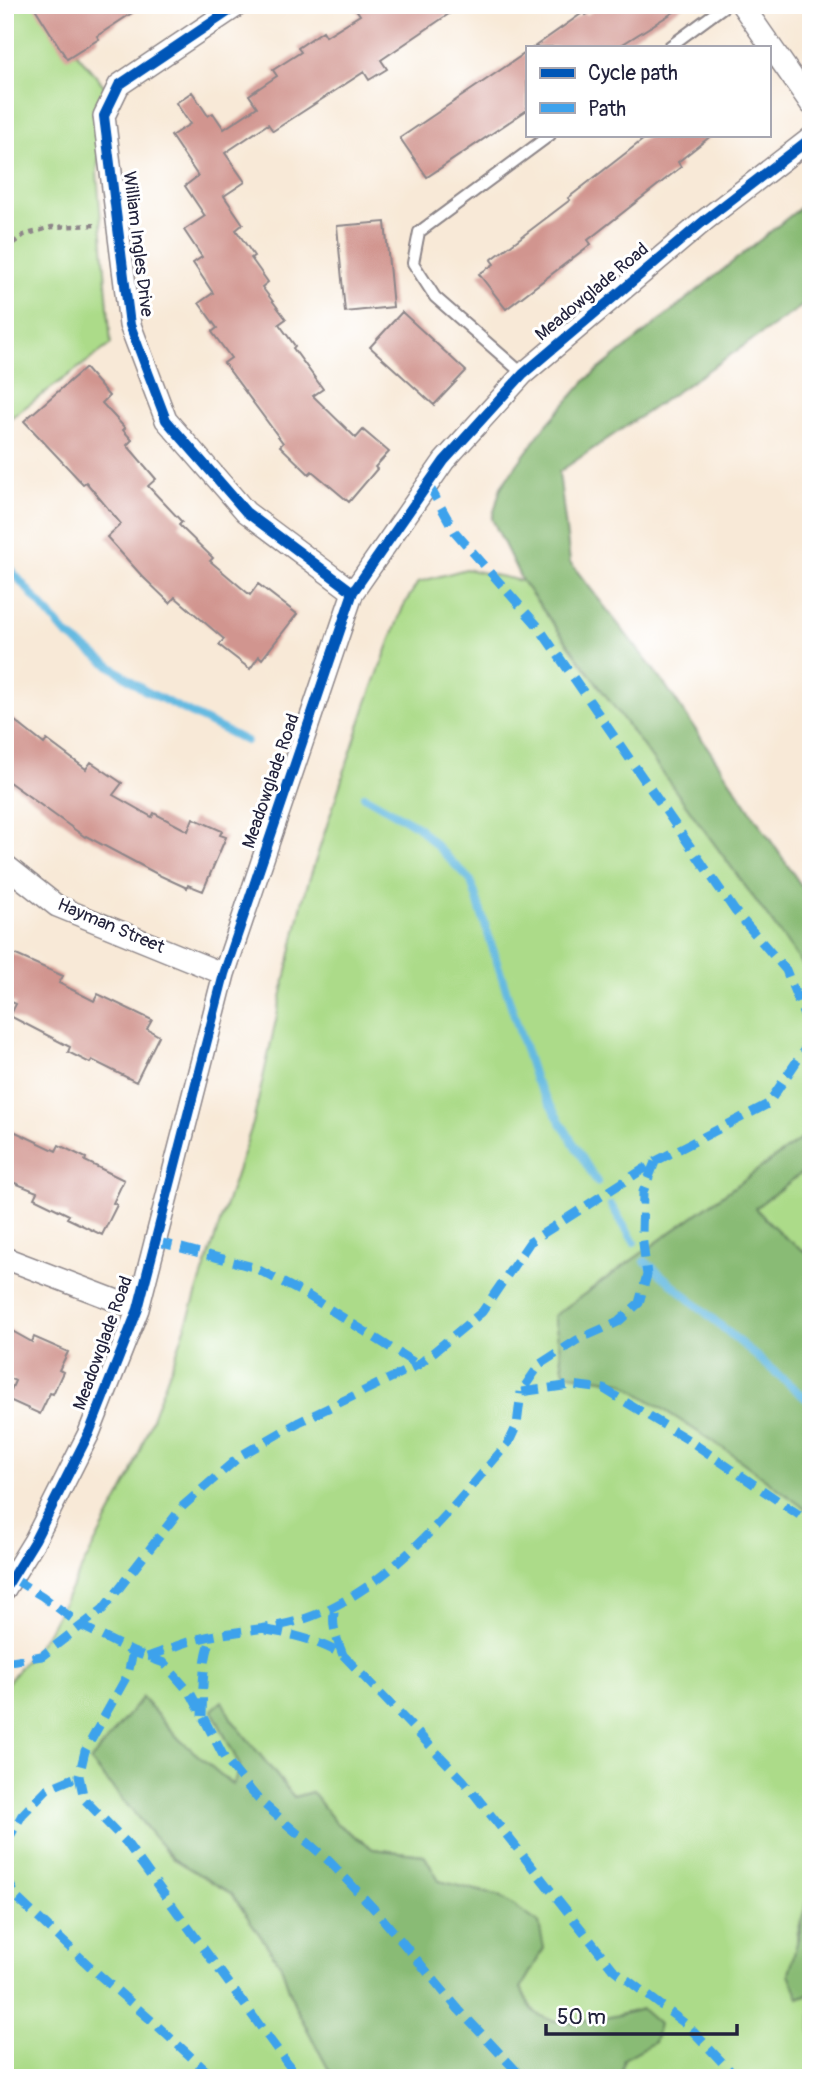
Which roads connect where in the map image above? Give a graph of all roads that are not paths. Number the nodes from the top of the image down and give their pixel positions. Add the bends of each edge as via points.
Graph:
1 (238, 5) edge
2 (726, 5) edge
3 (743, 5) edge
4 (670, 46) edge
5 (811, 104) edge
6 (549, 136) edge
7 (811, 138) edge
8 (523, 374) junction
9 (352, 592) junction
10 (5, 865) edge
11 (224, 974) junction
12 (5, 1258) edge
13 (138, 1309) junction
14 (5, 1589) edge

1 - 9 street, William Ingles Drive via 118,85 104,116 131,325 166,420 246,512
2 - 4 lane
3 - 5 street
6 - 8 lane via 419,232 413,263 435,297
7 - 8 street, Meadowglade Road via 705,220
8 - 9 street, Meadowglade Road via 444,461
9 - 11 street, Meadowglade Road
10 - 11 street, Hayman Street via 57,906
11 - 13 street, Meadowglade Road
12 - 13 street
13 - 14 street, Meadowglade Road via 89,1433

